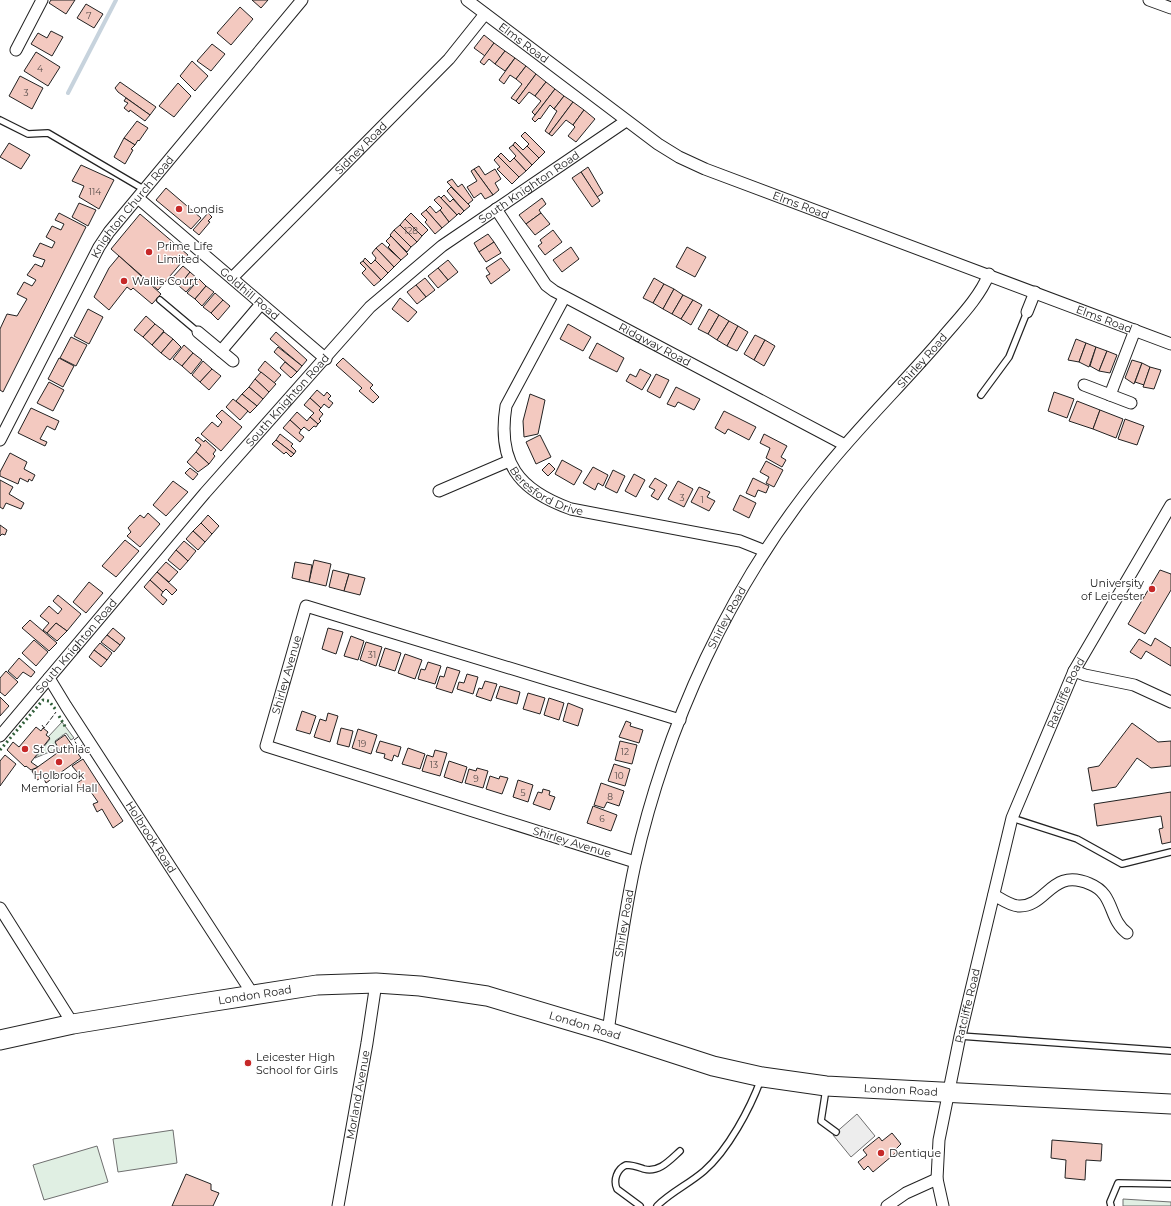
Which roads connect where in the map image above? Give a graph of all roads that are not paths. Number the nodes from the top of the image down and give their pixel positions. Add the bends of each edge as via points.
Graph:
1 (42, 0) edge
2 (302, 0) edge
3 (467, 0) edge
4 (1149, 0) edge
5 (1171, 8) edge
6 (485, 14) junction
7 (16, 50) dead end
8 (0, 120) edge
9 (626, 121) junction
10 (141, 194) junction
11 (496, 209) junction
12 (989, 274) junction
13 (232, 278) junction
14 (1035, 292) junction
15 (564, 298) junction
16 (160, 300) dead end
17 (260, 304) junction
18 (1027, 312) joint
19 (1135, 330) junction
20 (198, 332) joint
21 (1171, 344) edge
22 (221, 351) junction
23 (326, 358) junction
24 (233, 361) dead end
25 (1084, 385) dead end
26 (981, 395) dead end
27 (1110, 395) junction
28 (1131, 403) dead end
29 (0, 440) edge
30 (845, 444) junction
31 (509, 461) junction
32 (439, 491) dead end
33 (1171, 505) edge
34 (765, 551) junction
35 (1074, 671) junction
36 (50, 678) junction
37 (1171, 702) edge
38 (680, 720) junction
39 (0, 736) edge
40 (1012, 818) junction
41 (1171, 852) edge
42 (635, 862) junction
43 (994, 895) junction
44 (0, 908) edge
45 (1128, 933) dead end
46 (376, 983) junction
47 (254, 996) junction
48 (73, 1024) junction
49 (608, 1032) junction
50 (960, 1036) junction
51 (0, 1040) edge
52 (1171, 1051) edge
53 (762, 1077) junction
54 (826, 1086) junction
55 (949, 1093) junction
56 (1171, 1104) edge
57 (836, 1132) dead end
58 (680, 1151) dead end
59 (937, 1179) junction
60 (1171, 1184) edge
61 (338, 1206) edge
62 (640, 1206) edge
63 (657, 1206) edge
64 (888, 1206) edge
65 (943, 1206) edge
66 (1111, 1206) edge

1 - 7 street
2 - 10 street, Knighton Church Road
3 - 6 street, Elms Road
4 - 5 street
6 - 9 street, Elms Road
6 - 13 street, Sidney Road via 449,59
8 - 10 lane via 28,134 48,133
9 - 11 street, South Knighton Road
9 - 12 street, Elms Road via 679,157 705,169
10 - 13 street, Goldhill Road
10 - 29 street, Knighton Church Road via 109,232 92,260
11 - 15 street, Ridgway Road via 546,285
11 - 23 street, South Knighton Road via 442,246 393,286 370,307
12 - 14 street, Elms Road
12 - 30 street, Shirley Road via 959,319 919,366
13 - 17 street, Goldhill Road
14 - 18 street
14 - 19 street, Elms Road
15 - 30 street, Ridgway Road
15 - 31 street, Beresford Drive via 506,406 503,425
16 - 20 lane
17 - 22 street
17 - 23 street, Goldhill Road
18 - 26 lane via 1009,357
19 - 21 street, Elms Road
19 - 27 street
20 - 22 street
22 - 24 street
23 - 36 street, South Knighton Road via 205,493
25 - 27 street
27 - 28 street
30 - 34 street, Shirley Road via 799,502
31 - 32 street
31 - 34 street, Beresford Drive via 521,480 535,493 551,502 571,509 740,540
33 - 35 street, Ratcliffe Road
34 - 38 street, Shirley Road via 718,633
35 - 37 street via 1134,685
35 - 40 street, Ratcliffe Road
36 - 39 street, South Knighton Road
36 - 47 street, Holbrook Road
38 - 42 street, Shirley Road via 655,791
38 - 42 street, Shirley Avenue via 306,606 266,746
40 - 41 lane via 1077,839 1122,864
40 - 43 street, Ratcliffe Road
42 - 49 street, Shirley Road via 622,929
43 - 45 street via 1017,906 1025,906 1062,881 1073,880 1091,884 1109,900 1115,920 1120,928
43 - 50 street, Ratcliffe Road
44 - 48 street
46 - 47 highway, London Road via 317,986
46 - 49 highway, London Road via 420,986 488,996
46 - 61 street, Morland Avenue
47 - 48 highway, London Road
48 - 51 highway, London Road
49 - 53 highway, London Road via 713,1066
50 - 52 lane
50 - 55 street, Ratcliffe Road
53 - 54 highway, London Road
53 - 63 lane via 752,1103 712,1162
54 - 55 highway, London Road
54 - 57 lane via 821,1121
55 - 56 highway, London Road
55 - 59 street, Ratcliffe Road via 939,1140
58 - 62 lane via 659,1168 651,1171 634,1165 626,1165 619,1170 616,1178 617,1190
59 - 64 street via 906,1193
59 - 65 street, Ratcliffe Road
60 - 66 lane via 1118,1183 1110,1202

